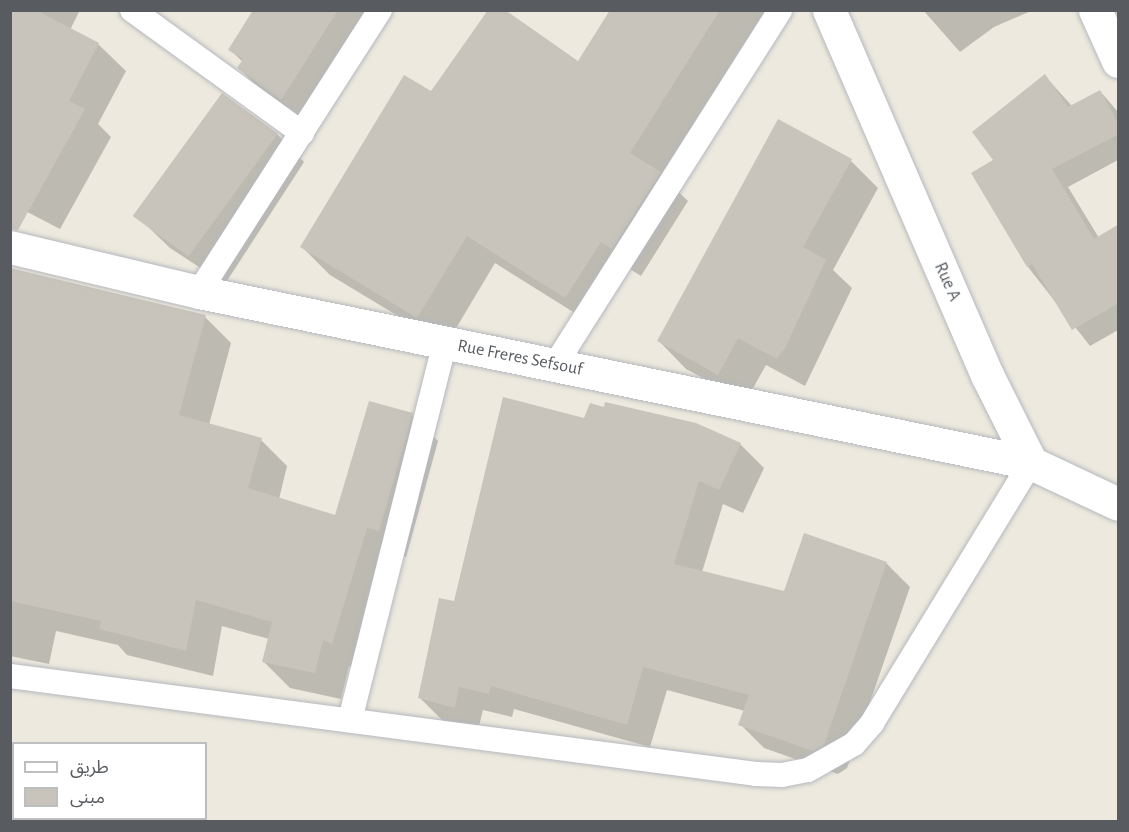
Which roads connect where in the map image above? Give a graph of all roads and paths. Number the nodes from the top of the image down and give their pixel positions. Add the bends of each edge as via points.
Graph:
1 (132, 10) edge
2 (380, 10) edge
3 (780, 10) edge
4 (829, 10) edge
5 (1095, 10) edge
6 (1119, 61) edge
7 (302, 133) junction
8 (10, 247) edge
9 (199, 292) junction
10 (445, 343) junction
11 (555, 365) junction
12 (1030, 463) junction
13 (1119, 504) edge
14 (10, 676) edge
15 (350, 720) junction

1 - 7 lane
2 - 7 lane
3 - 11 lane
4 - 12 street, Rue A via 987,375
5 - 6 street
7 - 9 lane
8 - 9 street, Rue Freres Sefsouf
9 - 10 street, Rue Freres Sefsouf
10 - 11 street, Rue Freres Sefsouf
10 - 15 lane
11 - 12 street, Rue Freres Sefsouf
12 - 13 street
12 - 15 lane via 872,723 833,759 808,770 756,774
14 - 15 lane

